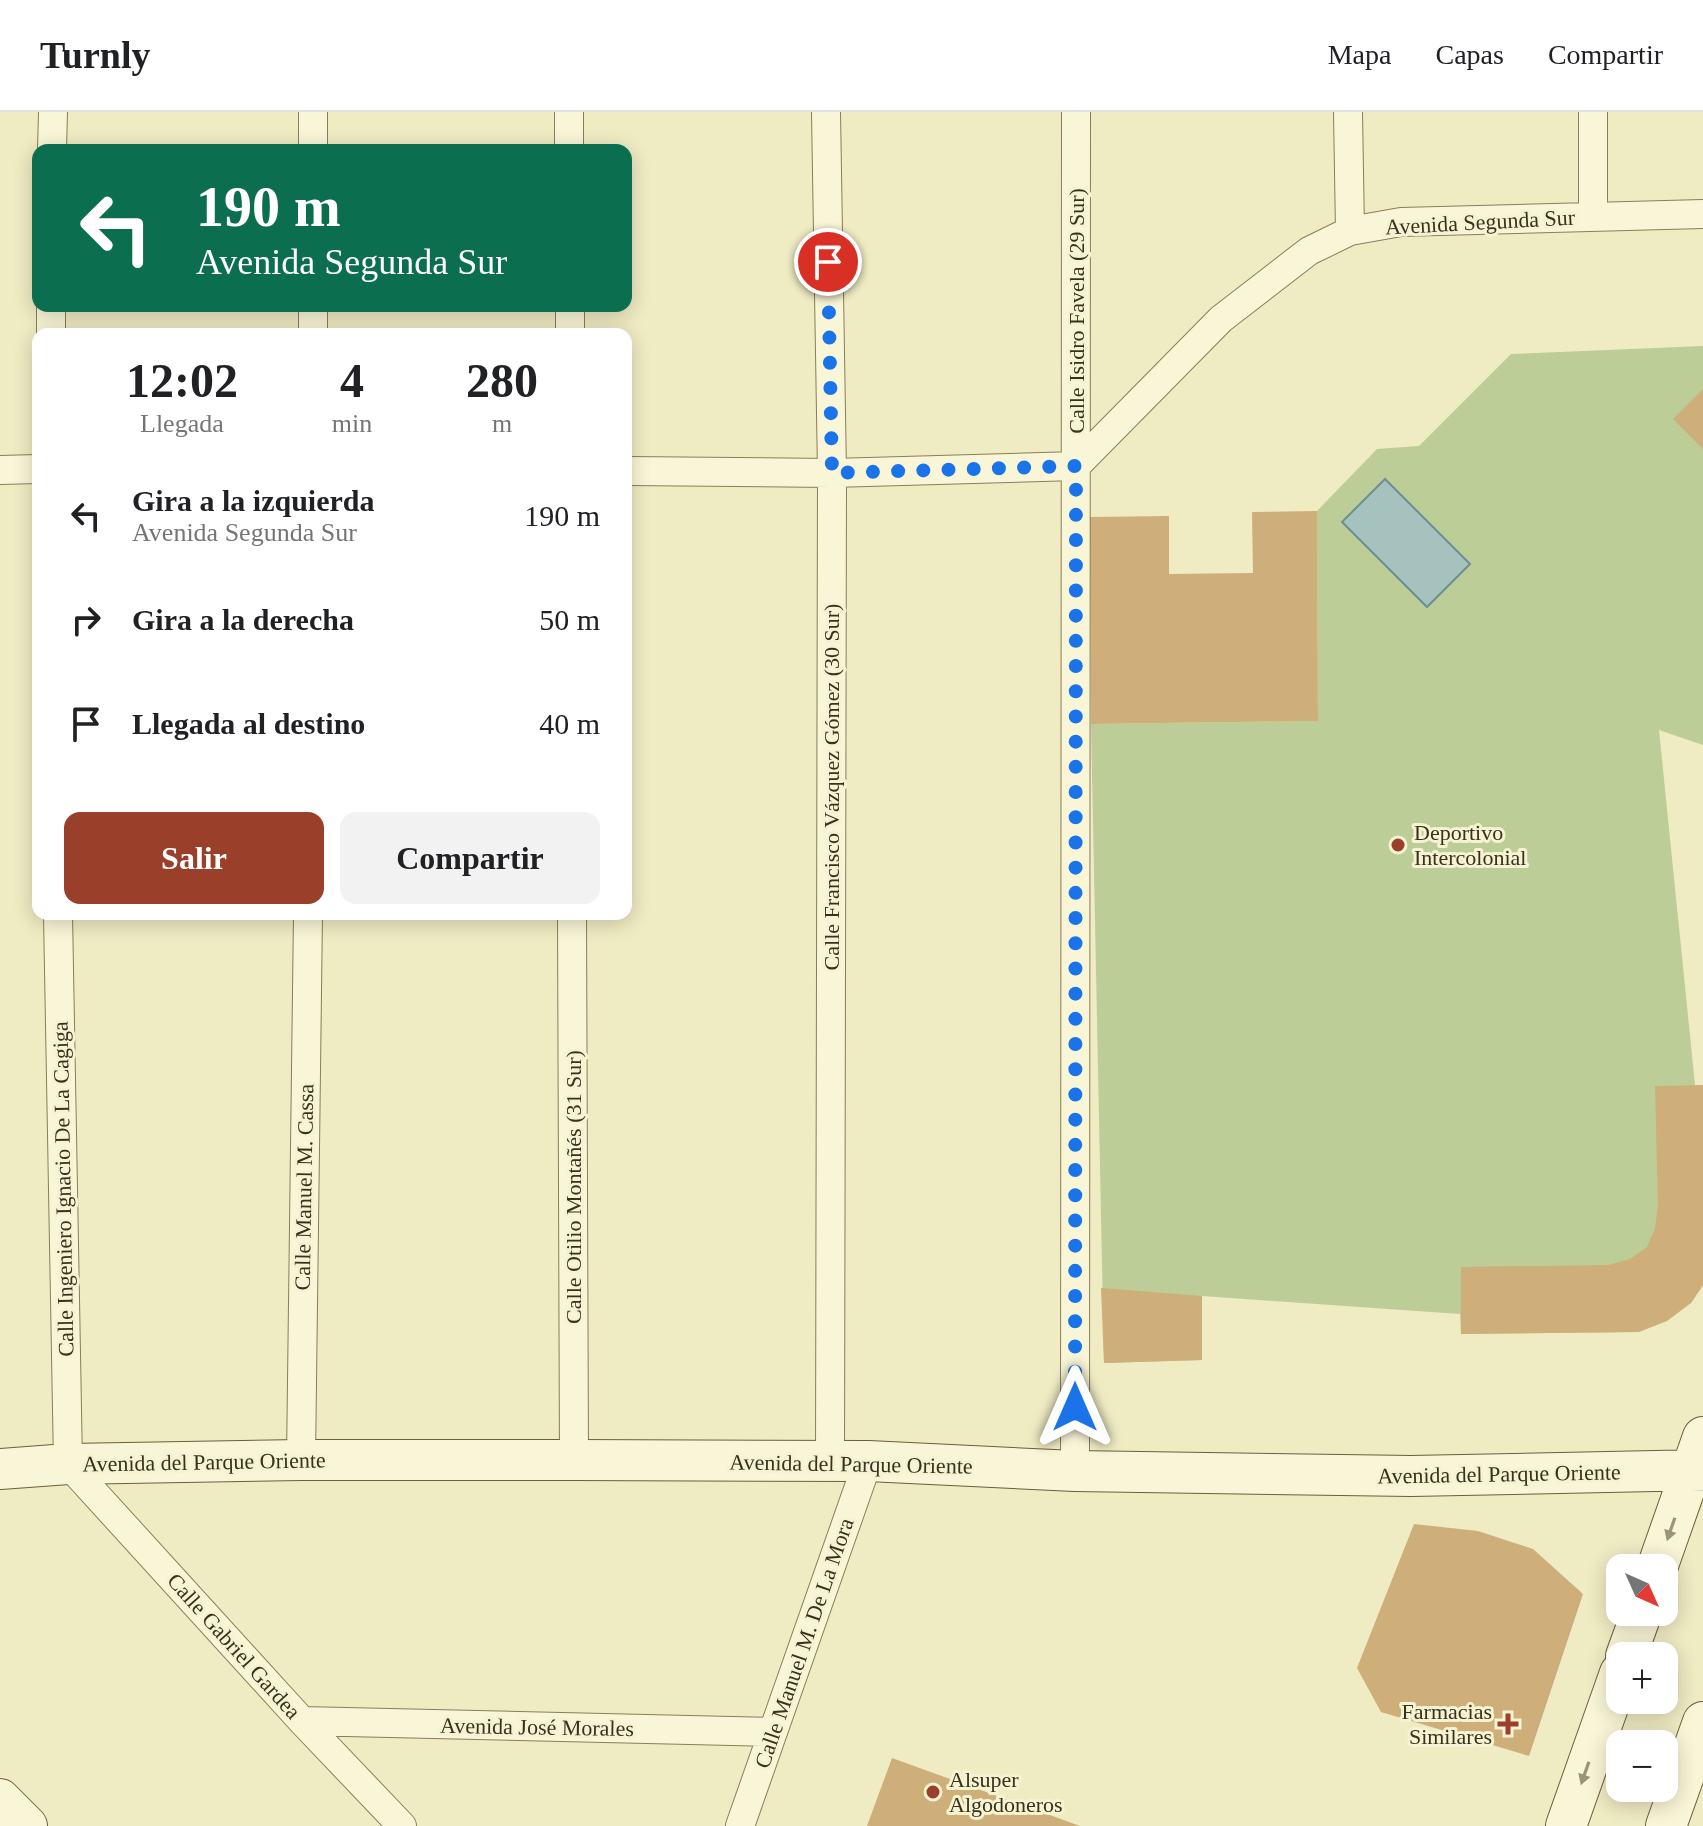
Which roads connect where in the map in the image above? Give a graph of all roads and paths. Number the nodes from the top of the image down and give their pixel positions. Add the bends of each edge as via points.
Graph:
1 (53, 112) edge
2 (313, 112) edge
3 (569, 112) edge
4 (826, 112) edge
5 (1076, 112) edge
6 (1348, 112) edge
7 (1593, 112) edge
8 (52, 144) edge
9 (313, 144) edge
10 (569, 144) edge
11 (1703, 214) edge
12 (1593, 217) junction
13 (1350, 231) junction
14 (1076, 466) junction
15 (32, 469) edge
16 (0, 470) edge
17 (632, 471) edge
18 (832, 473) junction
19 (58, 920) edge
20 (308, 920) edge
21 (572, 920) edge
22 (1699, 1459) edge
23 (301, 1460) junction
24 (574, 1460) junction
25 (849, 1462) junction
26 (68, 1464) junction
27 (0, 1469) edge
28 (1075, 1471) junction
29 (1662, 1554) edge
30 (1606, 1713) edge
31 (302, 1721) junction
32 (1703, 1722) edge
33 (772, 1732) junction
34 (0, 1799) edge
35 (27, 1826) edge
36 (402, 1826) edge
37 (740, 1826) edge
38 (1566, 1826) edge
39 (1666, 1826) edge

1 - 8 street
2 - 9 street
3 - 10 street
4 - 18 street, Calle Francisco Vázquez Gómez (30 Sur)
5 - 14 street, Calle Isidro Favela (29 Sur)
6 - 13 street
7 - 12 street
11 - 12 street, Avenida Segunda Sur
12 - 13 street, Avenida Segunda Sur via 1401,222
13 - 14 street, Avenida Segunda Sur via 1309,251 1221,319
14 - 18 street
14 - 28 street, Calle Isidro Favela (29 Sur)
15 - 16 street
17 - 18 street
18 - 25 street, Calle Francisco Vázquez Gómez (30 Sur)
19 - 26 street, Calle Ingeniero Ignacio De La Cagiga
20 - 23 street, Calle Manuel M. Cassa
21 - 24 street, Calle Otilio Montañés (31 Sur)
22 - 28 main road, Avenida del Parque Oriente via 1411,1476
22 -> 29 main road
23 - 24 main road, Avenida del Parque Oriente
23 - 26 main road, Avenida del Parque Oriente
24 - 25 main road, Avenida del Parque Oriente
25 - 28 main road, Avenida del Parque Oriente
25 - 33 street, Calle Manuel M. De La Mora
26 - 27 main road, Avenida del Parque Oriente
26 - 31 street, Calle Gabriel Gardea
30 -> 38 main road
31 - 33 street, Avenida José Morales
31 - 36 street, Calle Gabriel Gardea
32 - 39 main road
33 - 37 street, Calle Manuel M. De La Mora
34 - 35 main road

